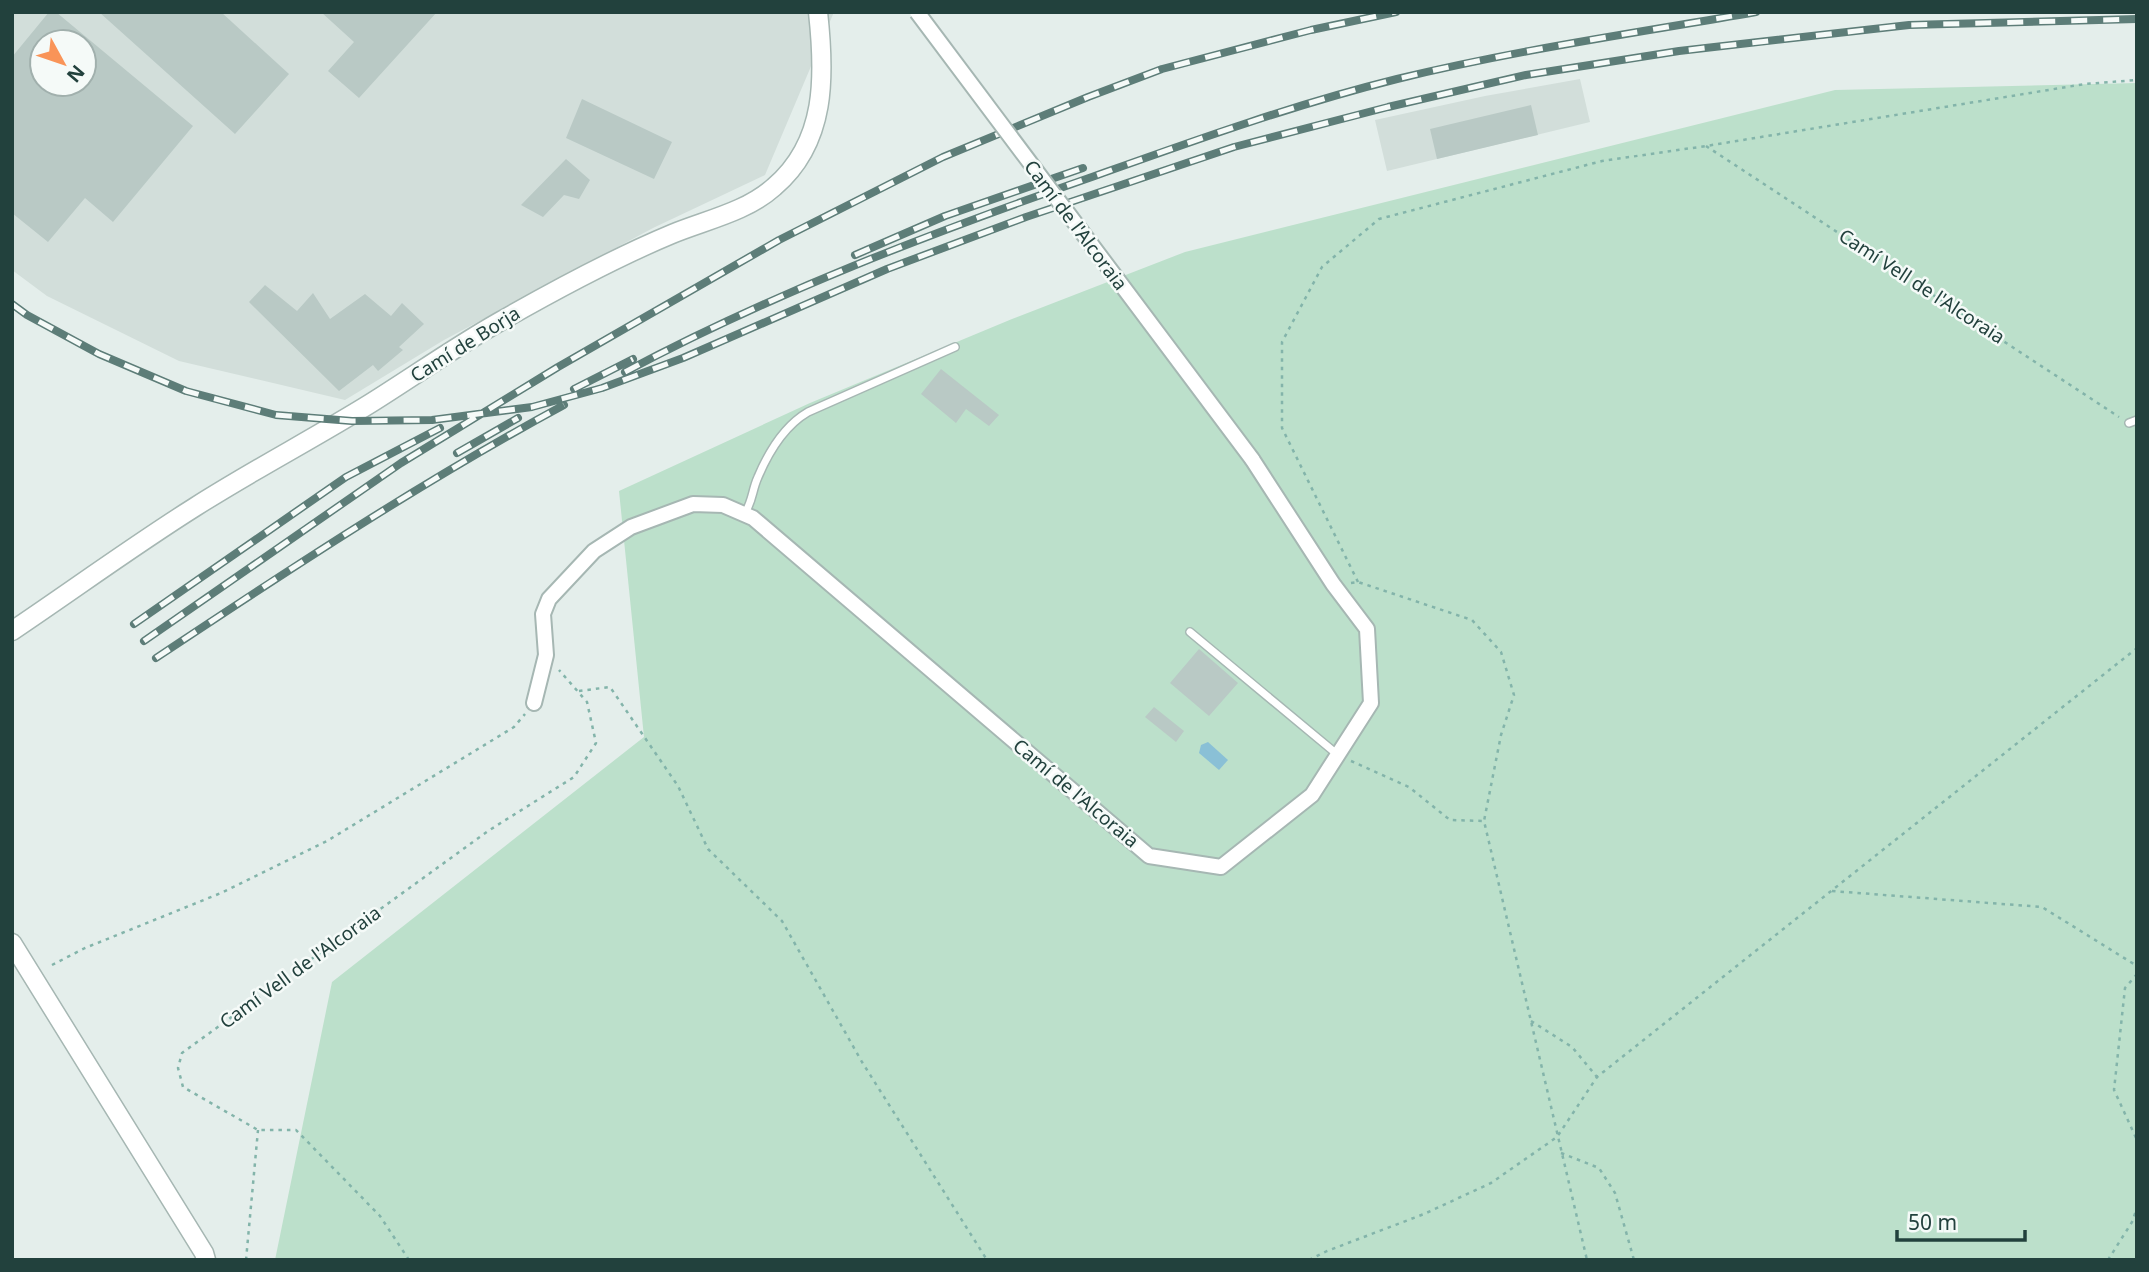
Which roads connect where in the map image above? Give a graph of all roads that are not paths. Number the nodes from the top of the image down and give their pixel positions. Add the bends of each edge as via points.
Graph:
1 (818, 12) edge
2 (917, 12) edge
3 (955, 347) dead end
4 (745, 513) junction
5 (12, 631) edge
6 (1190, 632) dead end
7 (534, 703) road end
8 (1339, 755) junction
9 (12, 943) edge
10 (206, 1260) edge

1 - 5 street, Camí de Borja via 823,83 820,109 809,140 774,187 745,206 613,260 497,323 193,508
2 - 8 street, Camí de l'Alcoraia, bridge via 1252,459 1367,629 1371,703
3 - 4 lane via 792,422 759,474
4 - 7 street, Camí de l'Alcoraia via 723,505 693,504 631,527 594,551 549,599 543,614 546,655
4 - 8 street, Camí de l'Alcoraia via 1149,856 1221,867 1312,795
6 - 8 lane
9 - 10 street

